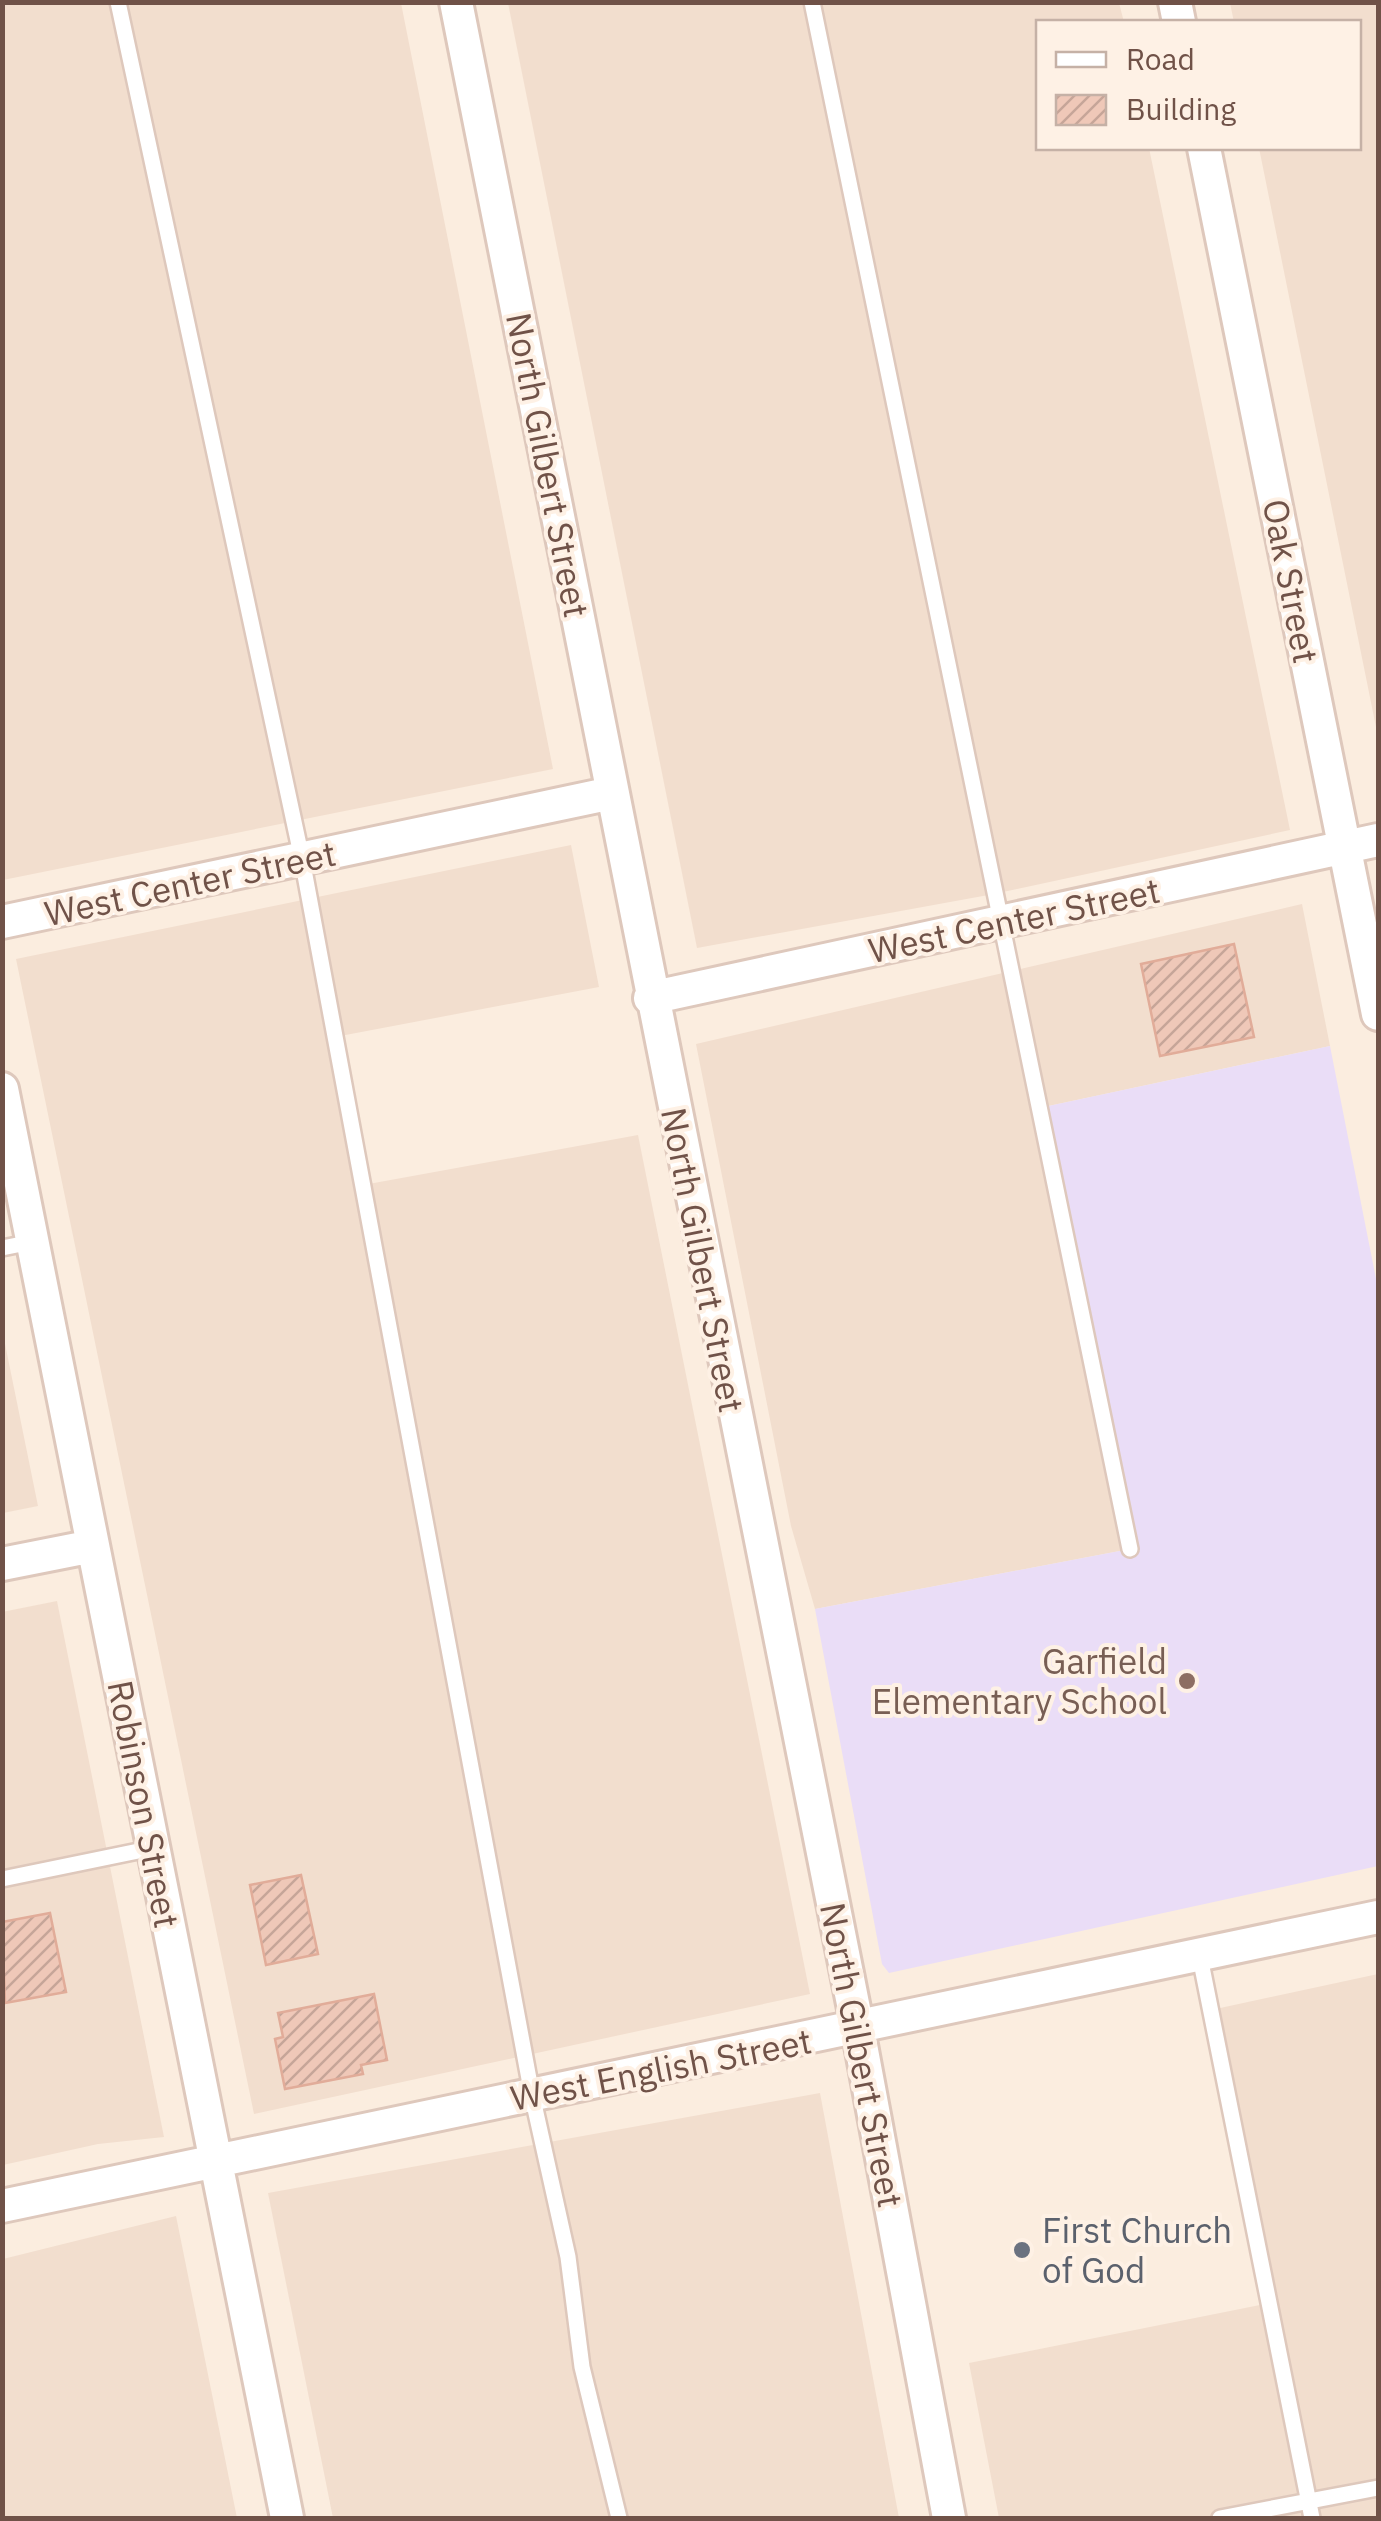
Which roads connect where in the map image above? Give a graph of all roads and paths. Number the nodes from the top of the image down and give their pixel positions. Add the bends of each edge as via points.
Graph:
1 (118, 2) edge
2 (456, 2) edge
3 (812, 2) edge
4 (1204, 150) edge
5 (612, 792) junction
6 (1378, 840) edge
7 (1346, 848) junction
8 (302, 859) junction
9 (2, 922) edge
10 (1000, 923) junction
11 (650, 998) junction
12 (1378, 1014) edge
13 (2, 1090) edge
14 (17, 1245) edge
15 (93, 1546) junction
16 (1130, 1549) dead end
17 (2, 1564) edge
18 (153, 1848) junction
19 (2, 1879) edge
20 (1378, 1918) edge
21 (1200, 1957) junction
22 (858, 2030) junction
23 (532, 2095) junction
24 (216, 2158) junction
25 (2, 2206) edge
26 (1378, 2488) edge
27 (1309, 2501) junction
28 (287, 2518) edge
29 (619, 2518) edge
30 (949, 2518) edge
31 (1220, 2518) edge
32 (1312, 2518) edge

1 - 8 lane
2 - 5 street, North Gilbert Street
3 - 10 lane
4 - 7 street, Oak Street
5 - 8 street, West Center Street
5 - 11 street, North Gilbert Street
6 - 7 street, West Center Street
7 - 10 street, West Center Street
7 - 12 street, Oak Street
8 - 9 street, West Center Street
8 - 23 lane
10 - 11 street, West Center Street
10 - 16 lane
11 - 22 street, North Gilbert Street
13 - 14 street, Robinson Street
14 - 15 street, Robinson Street
15 - 17 street
15 - 18 street, Robinson Street
18 - 19 lane
18 - 24 street, Robinson Street
20 - 21 street, West English Street
21 - 22 street, West English Street
21 - 27 lane
22 - 23 street, West English Street
22 - 30 street, North Gilbert Street
23 - 24 street, West English Street
23 - 29 lane via 568,2257 582,2366
24 - 25 street, West English Street
24 - 28 street, Robinson Street
26 - 27 lane
27 - 31 lane
27 - 32 lane

